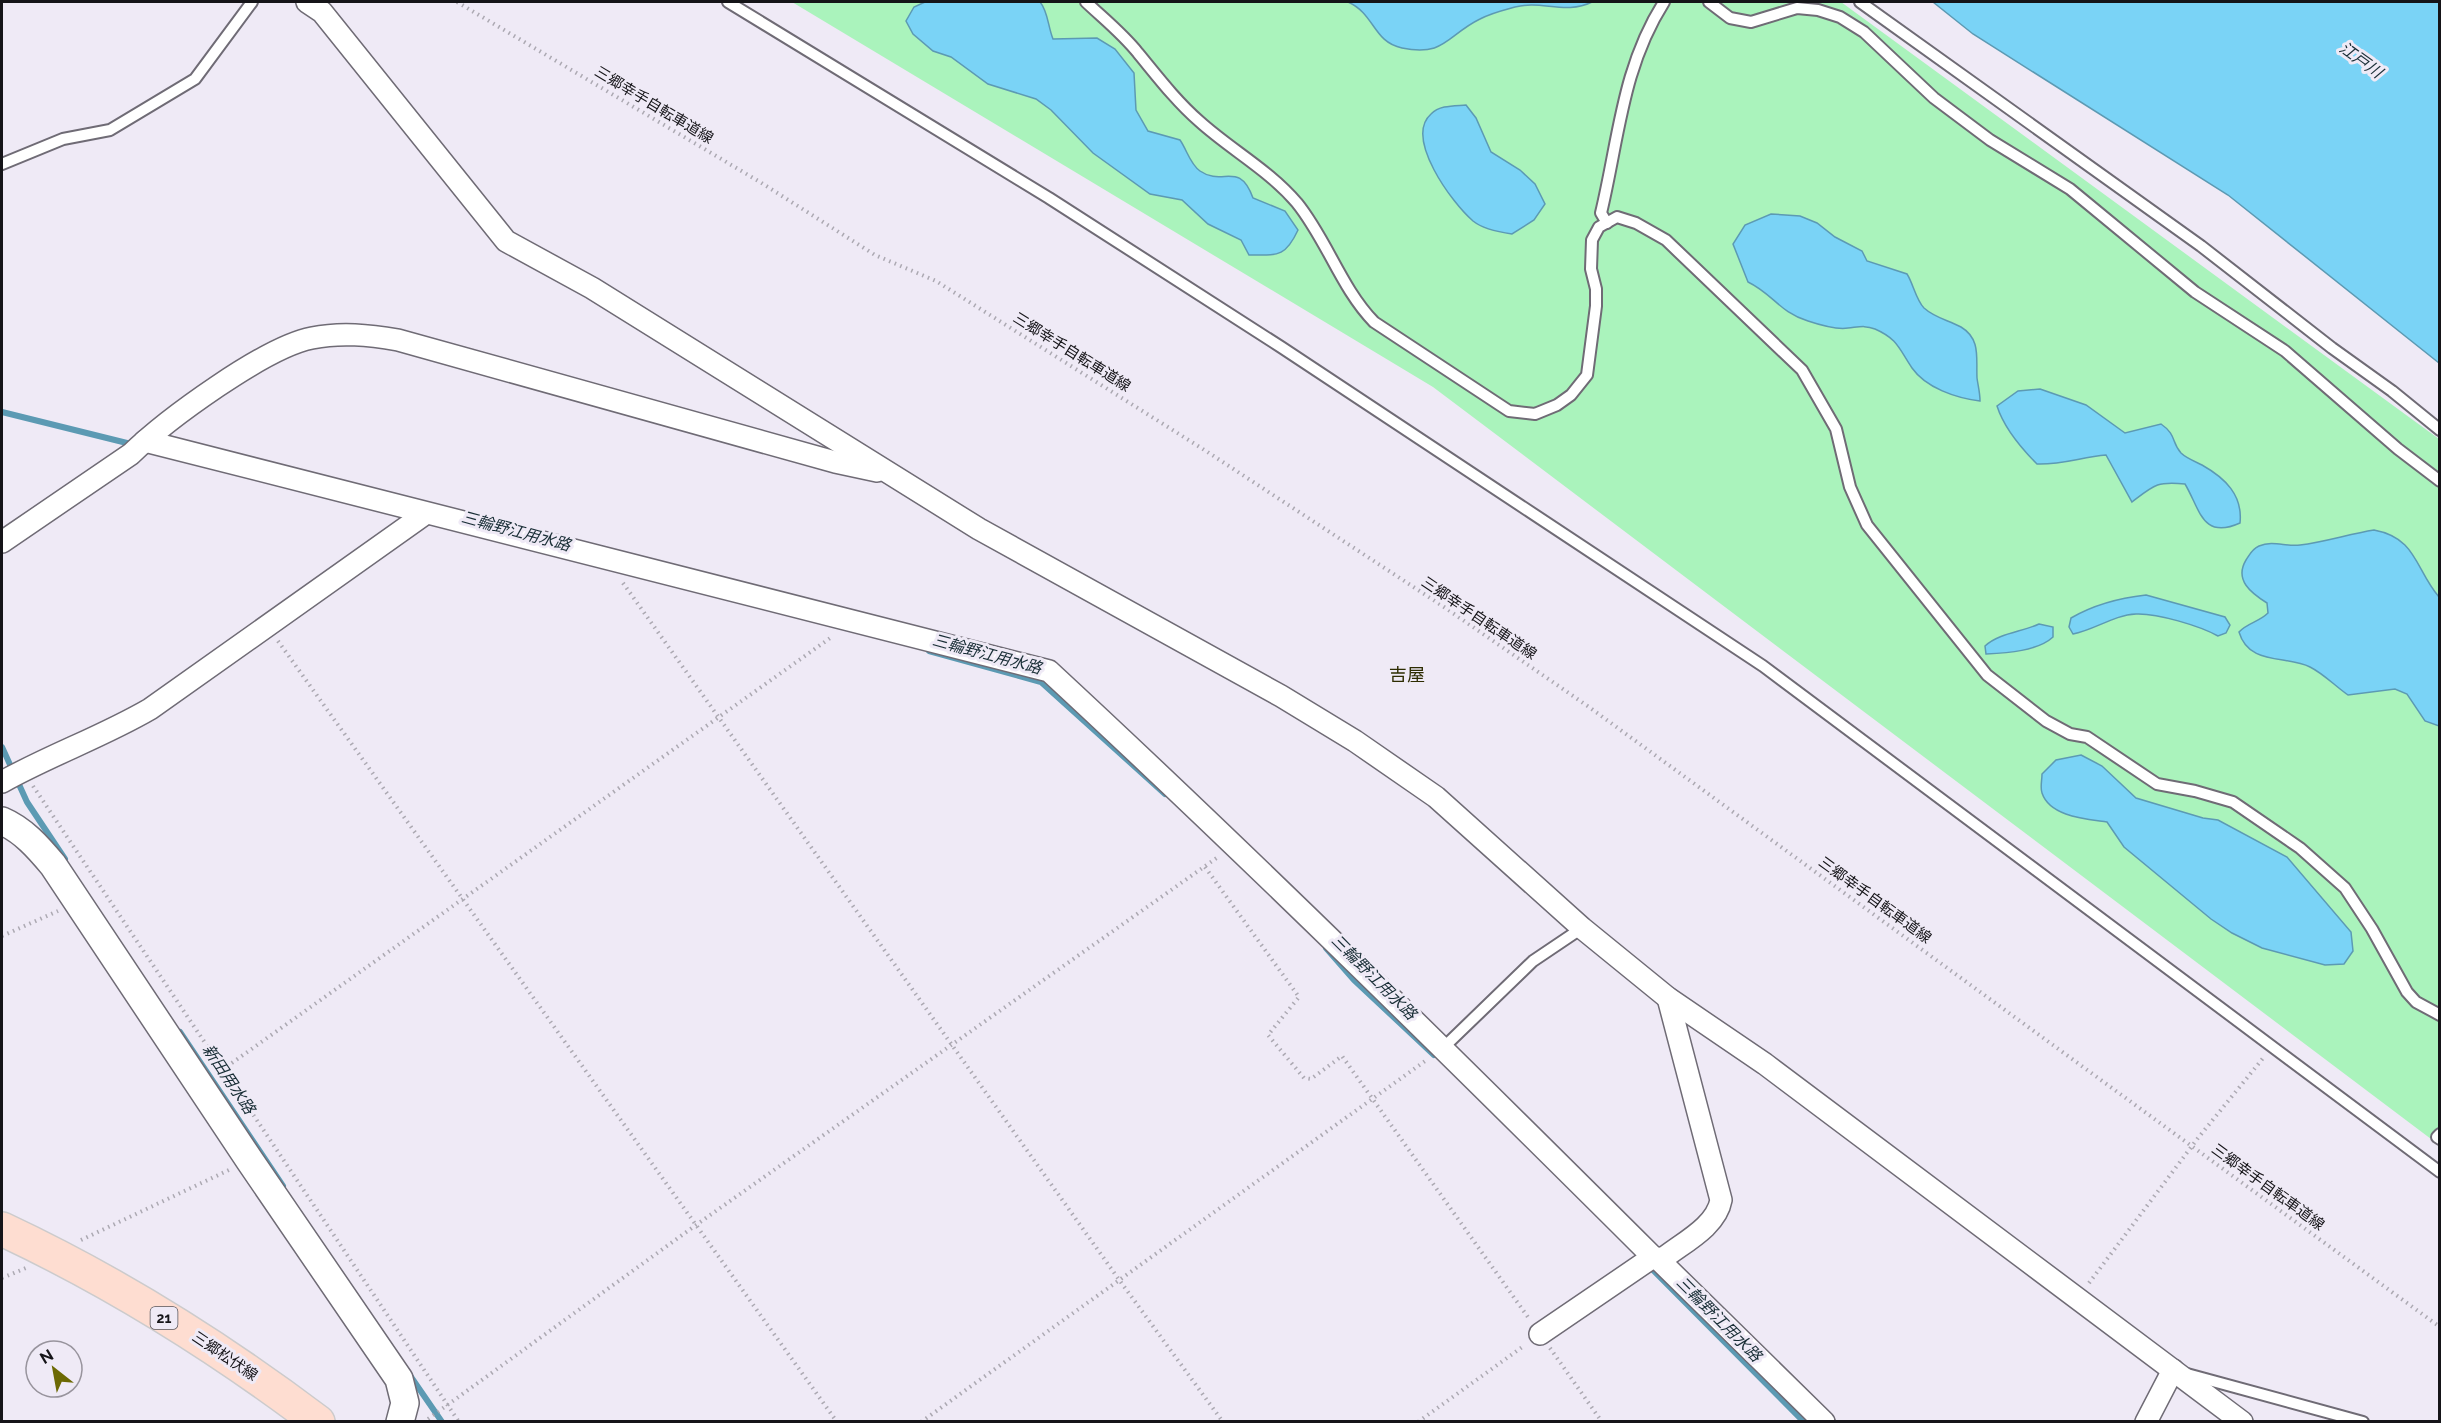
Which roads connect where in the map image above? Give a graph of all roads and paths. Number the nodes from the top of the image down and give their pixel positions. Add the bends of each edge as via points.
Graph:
1 (252, 2) edge
2 (307, 2) edge
3 (457, 2) edge
4 (728, 2) edge
5 (1086, 2) edge
6 (1664, 2) edge
7 (1709, 2) edge
8 (1860, 2) edge
9 (1807, 5) edge
10 (2, 164) edge
11 (1607, 223) junction
12 (2439, 430) edge
13 (145, 441) junction
14 (889, 473) junction
15 (2439, 481) edge
16 (425, 514) junction
17 (2, 542) edge
18 (605, 558) junction
19 (856, 620) junction
20 (268, 625) junction
21 (719, 718) junction
22 (23, 770) junction
23 (2, 782) edge
24 (2, 821) edge
25 (1232, 844) junction
26 (1205, 867) junction
27 (78, 902) junction
28 (462, 902) junction
29 (1582, 928) junction
30 (2, 936) edge
31 (1668, 998) junction
32 (2439, 1015) edge
33 (953, 1045) junction
34 (1443, 1048) junction
35 (2266, 1055) dead end
36 (222, 1070) junction
37 (1374, 1098) junction
38 (2439, 1134) edge
39 (2439, 1139) edge
40 (2192, 1146) junction
41 (249, 1161) junction
42 (2439, 1172) edge
43 (696, 1225) junction
44 (2, 1228) edge
45 (54, 1253) junction
46 (1658, 1258) junction
47 (1120, 1281) junction
48 (2077, 1298) junction
49 (2439, 1327) edge
50 (1540, 1334) junction
51 (2173, 1370) junction
52 (448, 1406) junction
53 (428, 1419) dead end
54 (318, 1422) edge
55 (400, 1422) edge
56 (459, 1422) edge
57 (837, 1422) edge
58 (921, 1422) edge
59 (1223, 1422) edge
60 (1418, 1422) edge
61 (1602, 1422) edge
62 (1824, 1422) edge
63 (2146, 1422) edge
64 (2242, 1422) edge
65 (2363, 1422) edge

1 - 10 lane via 195,79 110,130 63,139
2 - 14 street via 322,12 506,241 592,288
3 - 40 path, 三郷幸手自転車道線 via 875,255 936,281 1206,451 1598,714
4 - 42 lane via 1058,204 1281,347 1763,666
5 - 11 lane via 1138,52 1198,121 1266,172 1295,201 1310,220 1359,307 1374,322 1509,411 1535,414 1557,405 1587,375 1596,306 1592,240 1599,227
6 - 11 lane via 1634,60 1601,213
7 - 9 lane via 1730,18 1751,22
8 - 12 lane via 2201,246
9 - 15 lane via 1840,17 1864,32 1934,98 1990,140 2070,189 2195,292 2285,351
11 - 32 lane via 1617,217 1666,240 1802,370 1836,429 1850,487 1867,525 1987,675 2046,721 2070,734 2087,737 2149,780 2233,802 2300,848 2345,888 2407,992
13 - 14 street via 272,353 309,338 369,335 835,462
13 - 16 street
13 - 17 street
14 - 29 street via 1081,587 1355,741 1436,797
16 - 18 street
16 - 20 street
18 - 19 street
18 - 21 path
19 - 21 path
19 - 25 street via 1048,671
20 - 22 street via 150,709
20 - 28 path
21 - 28 path
21 - 33 path
22 - 23 street
22 - 36 path
24 - 27 street via 36,845
25 - 26 path
25 - 34 street
26 - 33 path
26 - 37 path via 1299,997 1268,1035 1304,1077 1311,1079 1342,1056
27 - 30 path
27 - 41 street
28 - 36 path
28 - 43 path
29 - 31 street
29 - 34 lane via 1533,962
31 - 46 street via 1721,1200 1713,1218
31 - 48 street via 1765,1064
33 - 43 path
33 - 47 path
34 - 37 path
34 - 46 street
35 - 40 path
36 - 52 path
37 - 47 path
37 - 50 path
38 - 39 lane
40 - 48 path
40 - 49 path, 三郷幸手自転車道線
41 - 45 path
41 - 55 street via 399,1379 405,1403
43 - 52 path
43 - 57 path
44 - 45 main road, 三郷松伏線 / 21
45 - 54 main road, 三郷松伏線 / 21 via 189,1332
46 - 50 street
46 - 62 street
47 - 58 path
47 - 59 path
48 - 51 street
50 - 60 path
50 - 61 path
51 - 63 street
51 - 64 street
51 - 65 lane
52 - 53 path
52 - 56 path

